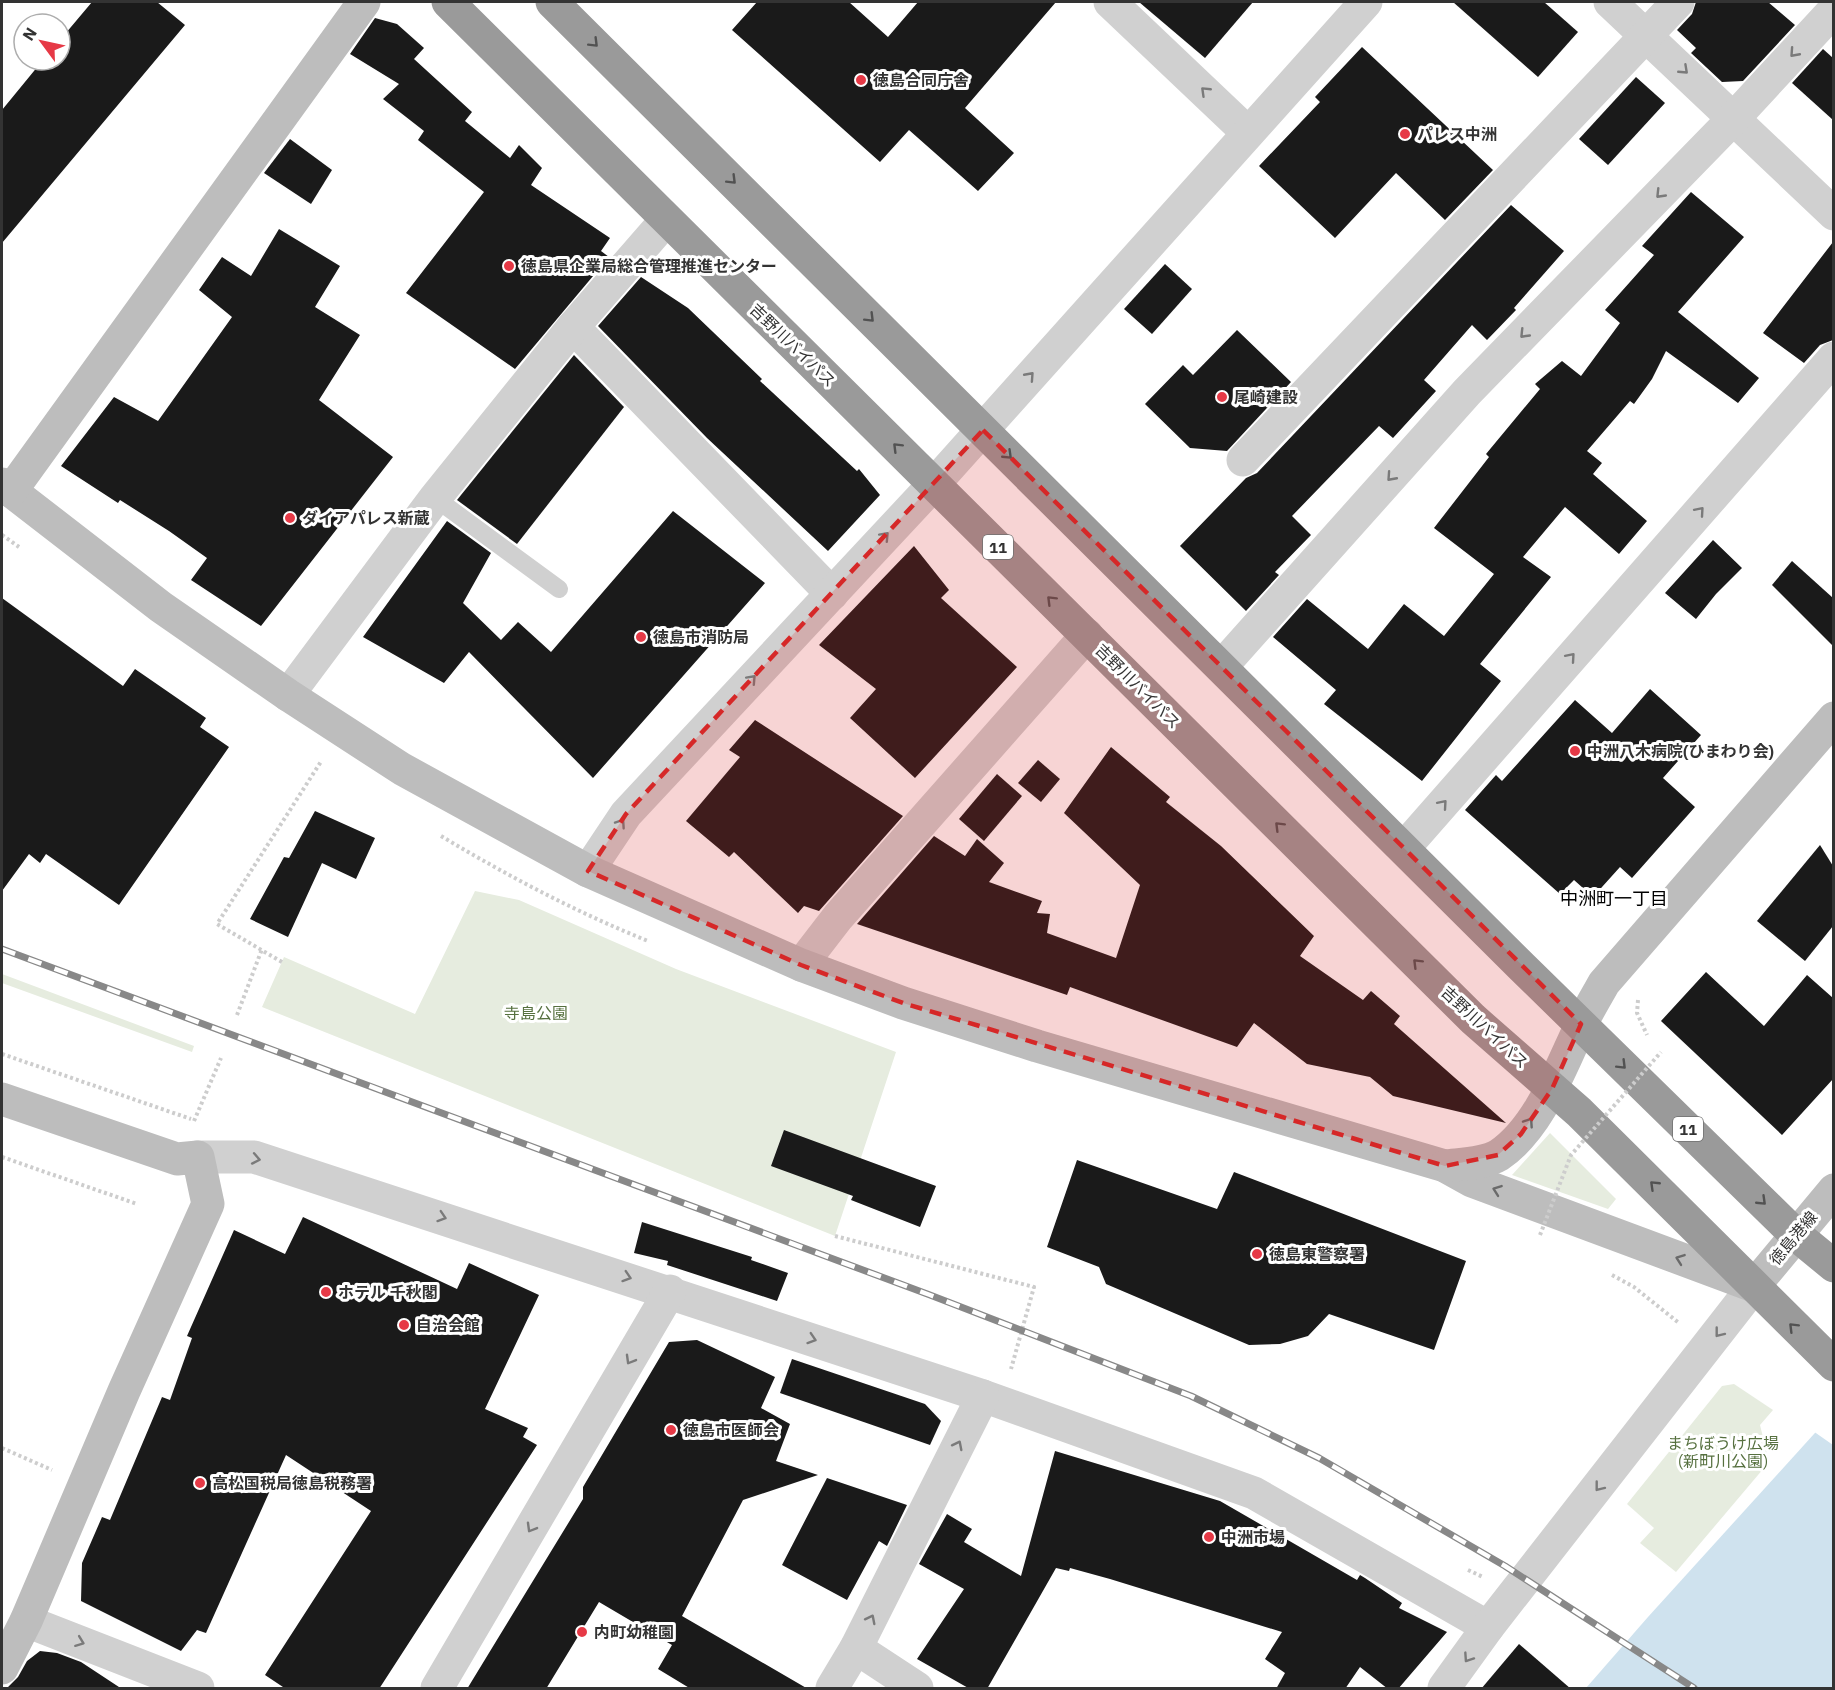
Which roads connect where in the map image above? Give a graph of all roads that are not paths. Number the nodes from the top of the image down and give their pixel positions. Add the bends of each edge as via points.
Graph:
1 (364, 2) edge
2 (448, 2) edge
3 (552, 2) edge
4 (1110, 2) edge
5 (1366, 2) edge
6 (1610, 2) edge
7 (1678, 2) edge
8 (1833, 10) edge
9 (1647, 35) junction
10 (1735, 117) junction
11 (1247, 132) junction
12 (1833, 214) edge
13 (666, 220) junction
14 (573, 327) junction
15 (1833, 358) edge
16 (982, 430) junction
17 (1243, 460) dead end
18 (934, 484) junction
19 (6, 487) edge
20 (435, 498) junction
21 (559, 590) dead end
22 (832, 594) junction
23 (1087, 635) junction
24 (1222, 666) junction
25 (288, 694) junction
26 (1833, 718) edge
27 (1404, 848) junction
28 (588, 871) junction
29 (801, 965) junction
30 (1581, 1024) junction
31 (1552, 1089) junction
32 (2, 1099) edge
33 (198, 1157) junction
34 (1445, 1166) junction
35 (1833, 1190) edge
36 (1795, 1234) junction
37 (1833, 1266) edge
38 (1754, 1286) junction
39 (670, 1291) junction
40 (1833, 1365) edge
41 (983, 1395) junction
42 (26, 1621) junction
43 (1488, 1627) junction
44 (856, 1648) junction
45 (2, 1668) edge
46 (192, 1687) edge
47 (437, 1689) edge
48 (832, 1689) edge
49 (917, 1689) edge
50 (1444, 1689) edge

1 - 19 street
2 - 13 highway, 吉野川バイパス / 11
3 -> 16 highway, 11
11 -> 4 street
5 - 11 street
6 - 9 street
7 - 9 street
8 -> 10 street
9 -> 10 street
9 - 17 street
10 - 12 street
10 -> 24 street via 1467,392
16 -> 11 street
13 - 14 street
18 -> 13 highway, 吉野川バイパス / 11
14 - 20 street
14 - 22 street
27 -> 15 street
16 - 18 street
16 -> 24 highway, 11
22 -> 18 street
23 -> 18 highway, 吉野川バイパス / 11
19 - 25 street via 161,607
20 - 21 lane
20 - 25 street
28 -> 22 street via 626,814
23 - 29 street via 838,917
31 -> 23 highway, 吉野川バイパス / 11 via 1473,1018
24 - 27 highway, 11
25 - 28 street via 402,769
26 - 30 street via 1604,983
27 - 30 highway, 11
28 - 29 street
29 - 34 street via 1037,1046
30 - 31 street
30 -> 36 highway, 11
34 -> 31 street via 1498,1155 1521,1134
38 -> 31 highway, 吉野川バイパス / 11
32 - 33 street via 177,1159
33 -> 39 street via 254,1156
33 - 42 street via 208,1204
38 -> 34 street via 1472,1181
35 - 36 street, 徳島港線
36 - 37 highway, 11
36 - 38 street, 徳島港線
40 -> 38 highway, 吉野川バイパス / 11
38 -> 43 street
39 -> 41 street
39 -> 47 street
41 - 43 street via 1254,1493
44 -> 41 street
42 - 45 street
42 -> 46 street
43 -> 50 street
44 - 48 street
44 - 49 street

